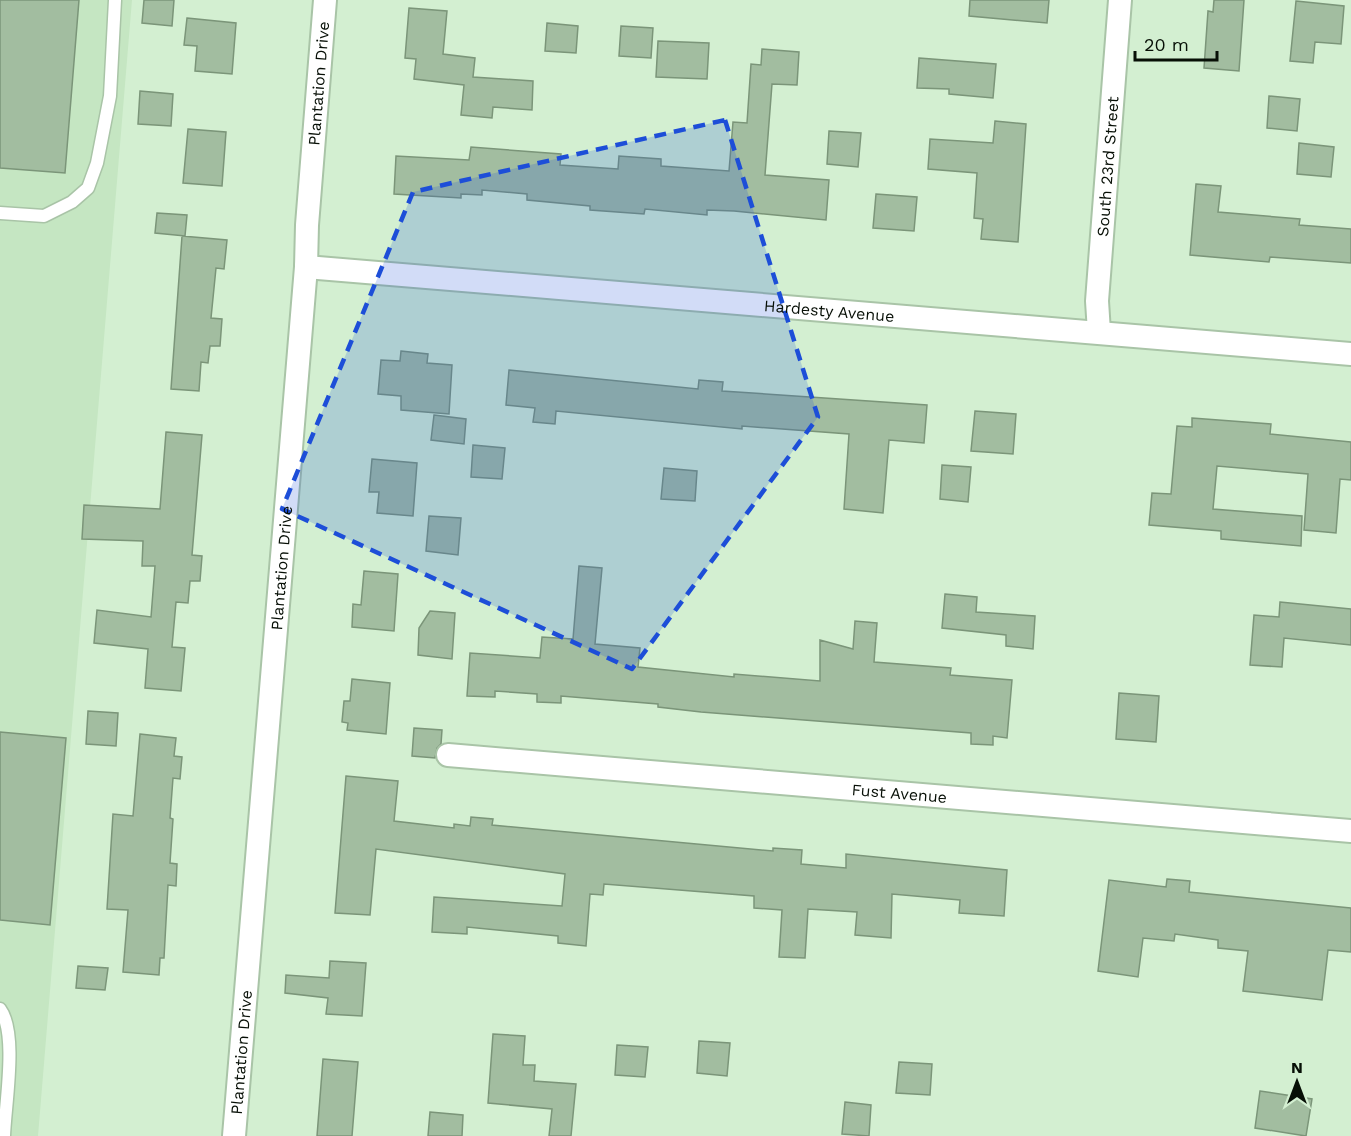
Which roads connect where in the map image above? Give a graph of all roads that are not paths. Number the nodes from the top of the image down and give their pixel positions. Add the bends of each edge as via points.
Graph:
1 (115, 0) edge
2 (325, 0) edge
3 (1120, 0) edge
4 (0, 213) edge
5 (306, 267) junction
6 (1099, 332) junction
7 (1351, 354) edge
8 (448, 755) dead end
9 (1351, 831) edge
10 (0, 1009) edge
11 (4, 1136) edge
12 (234, 1136) edge

1 - 4 lane via 110,96 98,162 88,188 72,202 44,216
2 - 5 street, Plantation Drive
3 - 6 street, South 23rd Street via 1097,301
5 - 6 street, Hardesty Avenue
5 - 12 street, Plantation Drive
6 - 7 street, Hardesty Avenue
8 - 9 street, Fust Avenue
10 - 11 lane via 6,1016 9,1045

